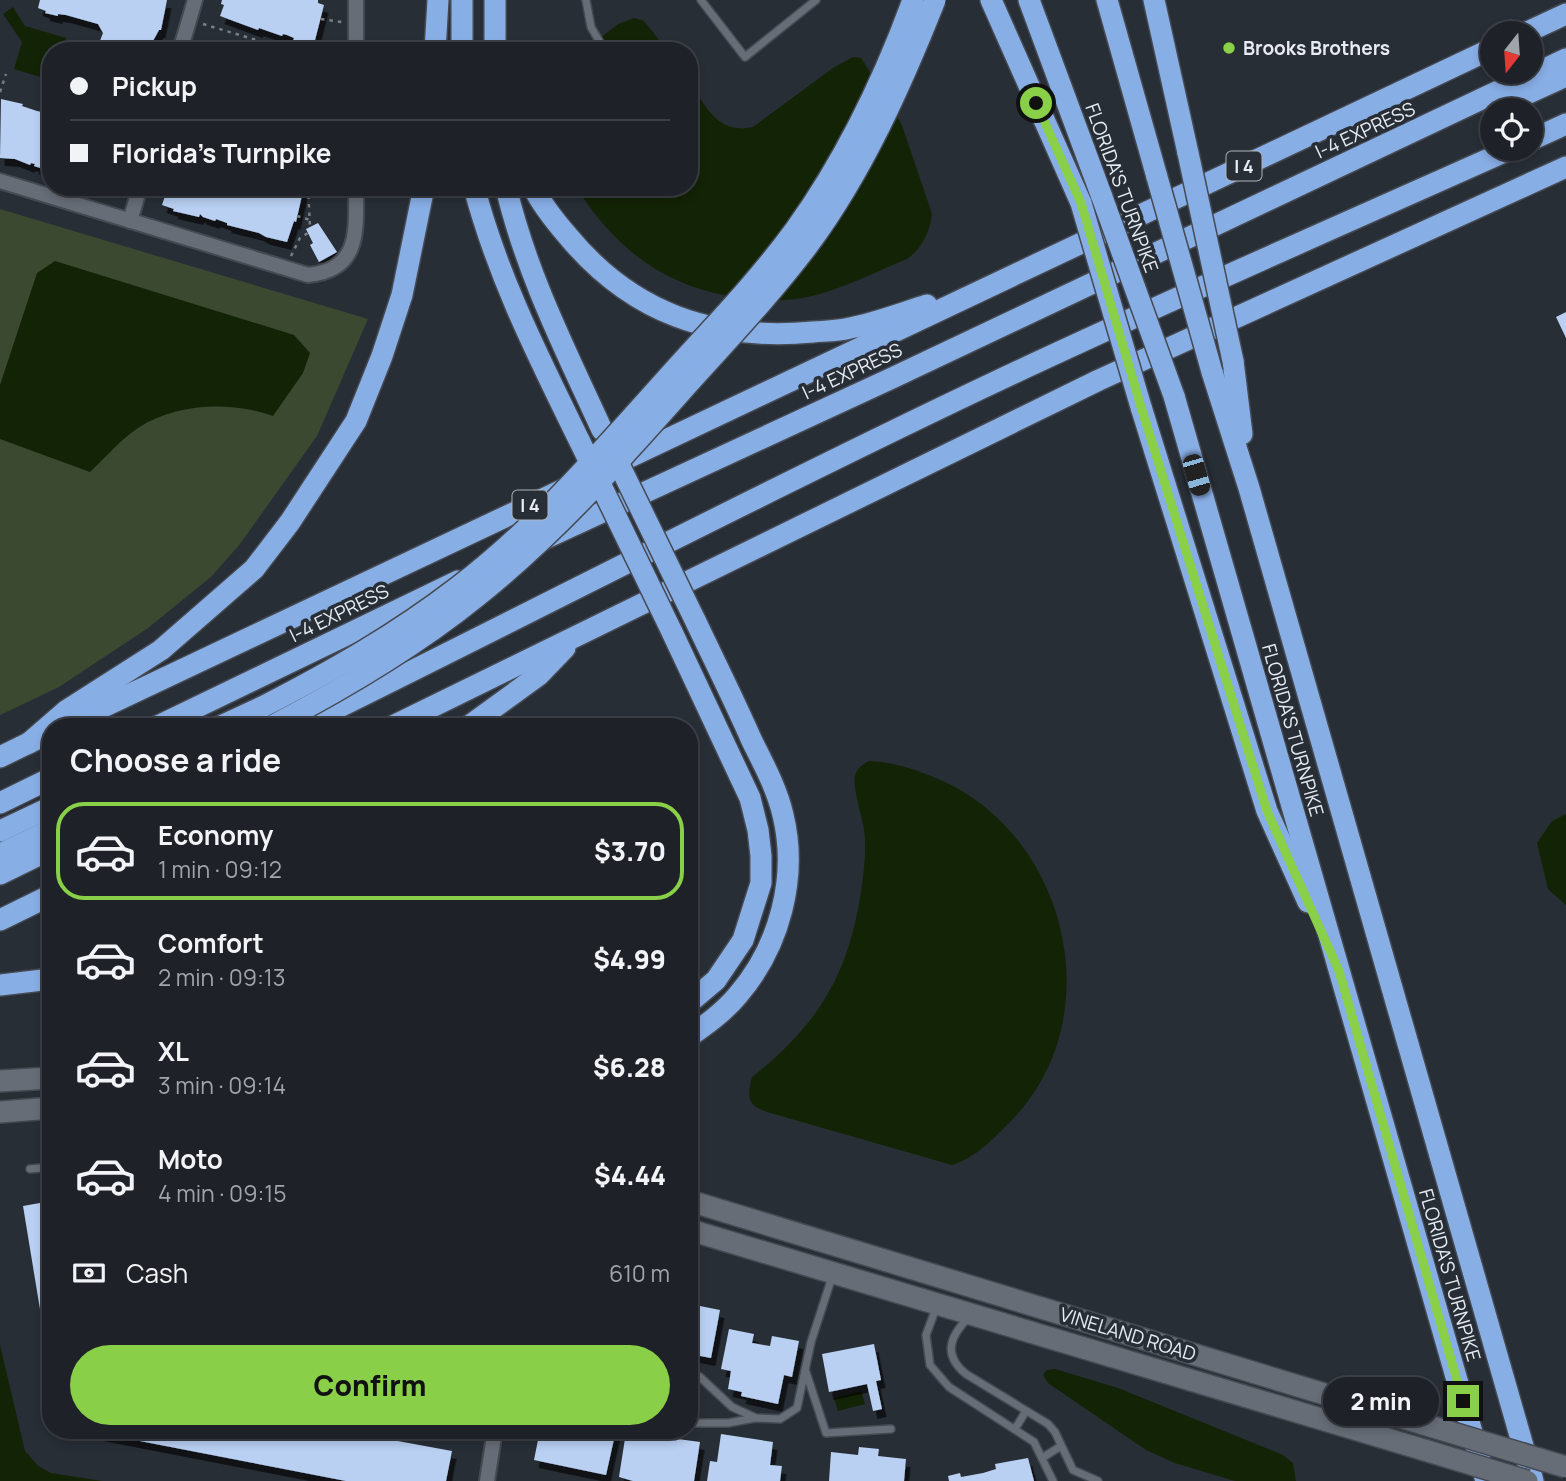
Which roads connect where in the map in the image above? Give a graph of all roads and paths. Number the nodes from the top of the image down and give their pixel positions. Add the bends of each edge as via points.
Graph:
1 (195, 0) edge
2 (356, 0) edge
3 (438, 0) edge
4 (462, 0) edge
5 (495, 0) edge
6 (586, 0) edge
7 (701, 0) edge
8 (816, 0) edge
9 (913, 0) edge
10 (935, 0) edge
11 (991, 0) edge
12 (1029, 0) edge
13 (1107, 0) edge
14 (1154, 0) edge
15 (1566, 14) edge
16 (321, 19) dead end
17 (190, 20) junction
18 (356, 22) junction
19 (1544, 24) edge
20 (183, 42) edge
21 (263, 42) edge
22 (356, 42) edge
23 (436, 42) edge
24 (462, 42) edge
25 (495, 42) edge
26 (599, 42) edge
27 (1480, 54) edge
28 (1566, 59) edge
29 (6, 74) dead end
30 (1566, 76) edge
31 (0, 92) edge
32 (1566, 124) edge
33 (1543, 135) edge
34 (1404, 137) junction
35 (1484, 161) edge
36 (1566, 167) edge
37 (0, 181) edge
38 (42, 194) edge
39 (49, 196) edge
40 (137, 196) edge
41 (309, 196) edge
42 (356, 196) edge
43 (422, 196) edge
44 (476, 196) edge
45 (508, 196) edge
46 (539, 196) edge
47 (297, 216) dead end
48 (310, 220) junction
49 (130, 221) junction
50 (310, 227) dead end
51 (308, 233) dead end
52 (288, 269) junction
53 (996, 284) junction
54 (1249, 488) junction
55 (576, 636) junction
56 (58, 718) edge
57 (80, 718) edge
58 (175, 718) edge
59 (239, 718) edge
60 (287, 718) edge
61 (317, 718) edge
62 (409, 718) edge
63 (480, 718) edge
64 (42, 732) edge
65 (42, 736) edge
66 (29, 743) junction
67 (0, 757) edge
68 (42, 782) edge
69 (0, 803) edge
70 (42, 811) edge
71 (0, 831) edge
72 (42, 834) edge
73 (42, 853) edge
74 (0, 854) edge
75 (0, 874) edge
76 (42, 899) edge
77 (0, 920) edge
78 (1339, 971) junction
79 (42, 980) edge
80 (0, 985) edge
81 (698, 995) edge
82 (698, 1030) edge
83 (42, 1079) edge
84 (0, 1081) edge
85 (42, 1109) edge
86 (0, 1112) edge
87 (42, 1168) edge
88 (30, 1169) dead end
89 (698, 1203) edge
90 (698, 1232) edge
91 (842, 1247) junction
92 (833, 1273) junction
93 (946, 1279) junction
94 (938, 1304) junction
95 (972, 1314) junction
96 (806, 1371) junction
97 (698, 1376) edge
98 (1026, 1411) junction
99 (755, 1418) junction
100 (698, 1423) edge
101 (891, 1429) dead end
102 (1016, 1429) junction
103 (494, 1439) edge
104 (1061, 1446) junction
105 (1042, 1458) junction
106 (1566, 1467) edge
107 (487, 1481) edge
108 (1053, 1481) edge
109 (1098, 1481) edge
110 (1486, 1481) edge
111 (1527, 1481) edge
112 (1533, 1481) edge

1 - 17 street
2 - 18 street
3 - 23 highway
4 - 24 highway
5 - 25 highway
6 - 26 lane
7 - 8 lane via 745,57
9 - 59 highway, bridge via 870,106 834,171 744,292 634,415 550,504 460,586 363,653
10 - 60 highway, bridge via 886,115 809,243 648,430 477,597 372,671
11 - 78 highway, bridge via 1081,203 1267,811
12 - 78 highway, FLORIDA'S TURNPIKE, bridge via 1174,396
13 - 54 highway, FLORIDA'S TURNPIKE, bridge
14 - 54 highway, bridge via 1233,361
15 - 19 highway
16 - 18 path
17 - 20 street
17 - 21 path
18 - 22 street
27 - 53 highway, I 4
28 - 34 highway, I-4 EXPRESS
29 - 31 path
30 - 34 highway via 1440,133
32 - 33 highway
34 - 58 highway, I-4 EXPRESS via 540,541
35 - 61 highway via 997,381
36 - 55 highway via 1098,380
37 - 38 street
39 - 49 street
40 - 49 street
41 - 48 path
42 - 52 street via 353,241 339,266 326,274
43 - 56 highway via 402,295 356,421 290,522 254,569 161,650
44 - 81 highway, bridge via 512,302 750,798 758,830 761,883 743,940 716,980
45 - 82 highway, bridge via 539,293 776,791 788,839 785,894 771,944 738,996
46 - 53 highway via 585,257 621,289 668,314 719,329 775,335 849,329
47 - 48 path
48 - 50 path
49 - 52 street
51 - 52 path via 293,249
53 - 57 highway, I 4
54 - 112 highway, FLORIDA'S TURNPIKE
55 - 62 highway
55 - 63 highway via 539,675
64 - 66 highway
65 - 66 highway
66 - 67 highway
68 - 69 highway
70 - 71 highway
72 - 74 highway
73 - 75 highway
76 - 77 highway
78 - 110 highway, FLORIDA'S TURNPIKE
79 - 80 highway
83 - 84 street
85 - 86 street
87 - 88 lane
89 - 91 street, VINELAND ROAD
90 - 92 street, VINELAND ROAD
91 - 92 street
91 - 93 street, VINELAND ROAD
92 - 94 street, VINELAND ROAD
92 - 96 lane
93 - 94 street
93 - 106 street, VINELAND ROAD, bridge
94 - 95 street, VINELAND ROAD
94 - 102 lane via 926,1335 930,1365 949,1387
95 - 98 lane via 953,1340 951,1356 956,1366
95 - 111 street, VINELAND ROAD, bridge
96 - 99 lane via 797,1408 780,1419
96 - 101 lane via 826,1433
97 - 99 lane via 732,1407
98 - 102 lane
98 - 104 lane via 1048,1424
99 - 100 lane
102 - 105 lane via 1034,1441
103 - 107 street
104 - 105 lane
104 - 109 lane via 1073,1470
105 - 108 lane

